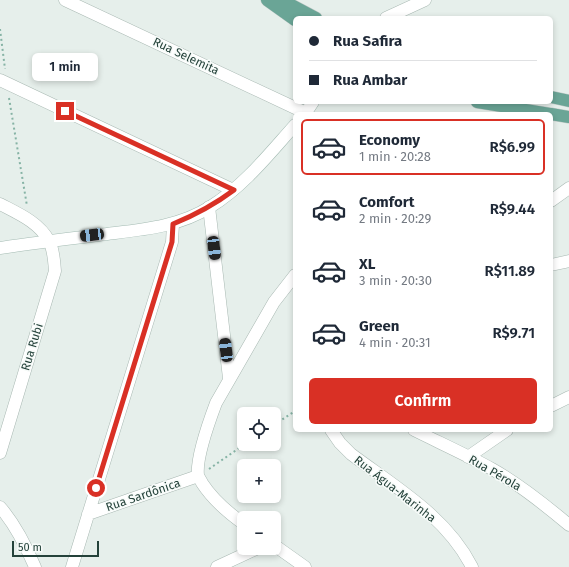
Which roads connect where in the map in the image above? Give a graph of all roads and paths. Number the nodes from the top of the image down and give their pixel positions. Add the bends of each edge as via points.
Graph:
1 (65, 0) edge
2 (266, 0) edge
3 (282, 0) edge
4 (425, 0) edge
5 (312, 16) edge
6 (390, 16) edge
7 (293, 19) edge
8 (0, 29) edge
9 (3, 82) edge
10 (553, 98) edge
11 (569, 101) edge
12 (489, 104) edge
13 (304, 112) edge
14 (539, 112) edge
15 (553, 114) edge
16 (569, 117) edge
17 (293, 127) edge
18 (569, 188) edge
19 (234, 190) junction
20 (553, 200) edge
21 (0, 204) edge
22 (209, 208) junction
23 (30, 221) junction
24 (173, 224) junction
25 (49, 241) junction
26 (0, 248) edge
27 (569, 261) edge
28 (553, 265) edge
29 (293, 278) edge
30 (229, 378) junction
31 (569, 397) edge
32 (553, 405) edge
33 (293, 412) edge
34 (281, 420) edge
35 (332, 432) edge
36 (418, 432) edge
37 (504, 432) edge
38 (237, 449) edge
39 (0, 453) edge
40 (468, 457) junction
41 (198, 476) junction
42 (0, 507) edge
43 (88, 514) junction
44 (237, 519) edge
45 (569, 524) edge
46 (281, 550) edge
47 (243, 555) edge
48 (35, 567) edge
49 (72, 567) edge
50 (217, 567) edge
51 (305, 567) edge
52 (472, 567) edge

1 - 13 street, Rua Selemita
2 - 7 main road
3 - 5 main road
4 - 6 street
8 - 9 path
9 - 19 street
9 - 23 path
10 - 11 main road
12 - 14 main road
15 - 16 main road
17 - 19 street
18 - 20 street
19 - 22 street
21 - 23 street
22 - 24 street
22 - 30 street
23 - 25 street
24 - 25 street
24 - 43 street via 172,242
25 - 26 street
25 - 39 street, Rua Rubi via 55,271
27 - 28 street
29 - 30 street via 274,302
30 - 41 street via 210,418
31 - 32 street
33 - 34 path
35 - 52 street, Rua Água-Marinha via 350,454 431,515 464,551
36 - 40 street, Rua Pérola
37 - 40 street
38 - 41 path
40 - 45 street, Rua Pérola via 508,478
41 - 43 street, Rua Sardônica
41 - 44 street via 214,499
42 - 48 street via 17,532
43 - 49 street
46 - 51 street
47 - 50 street

